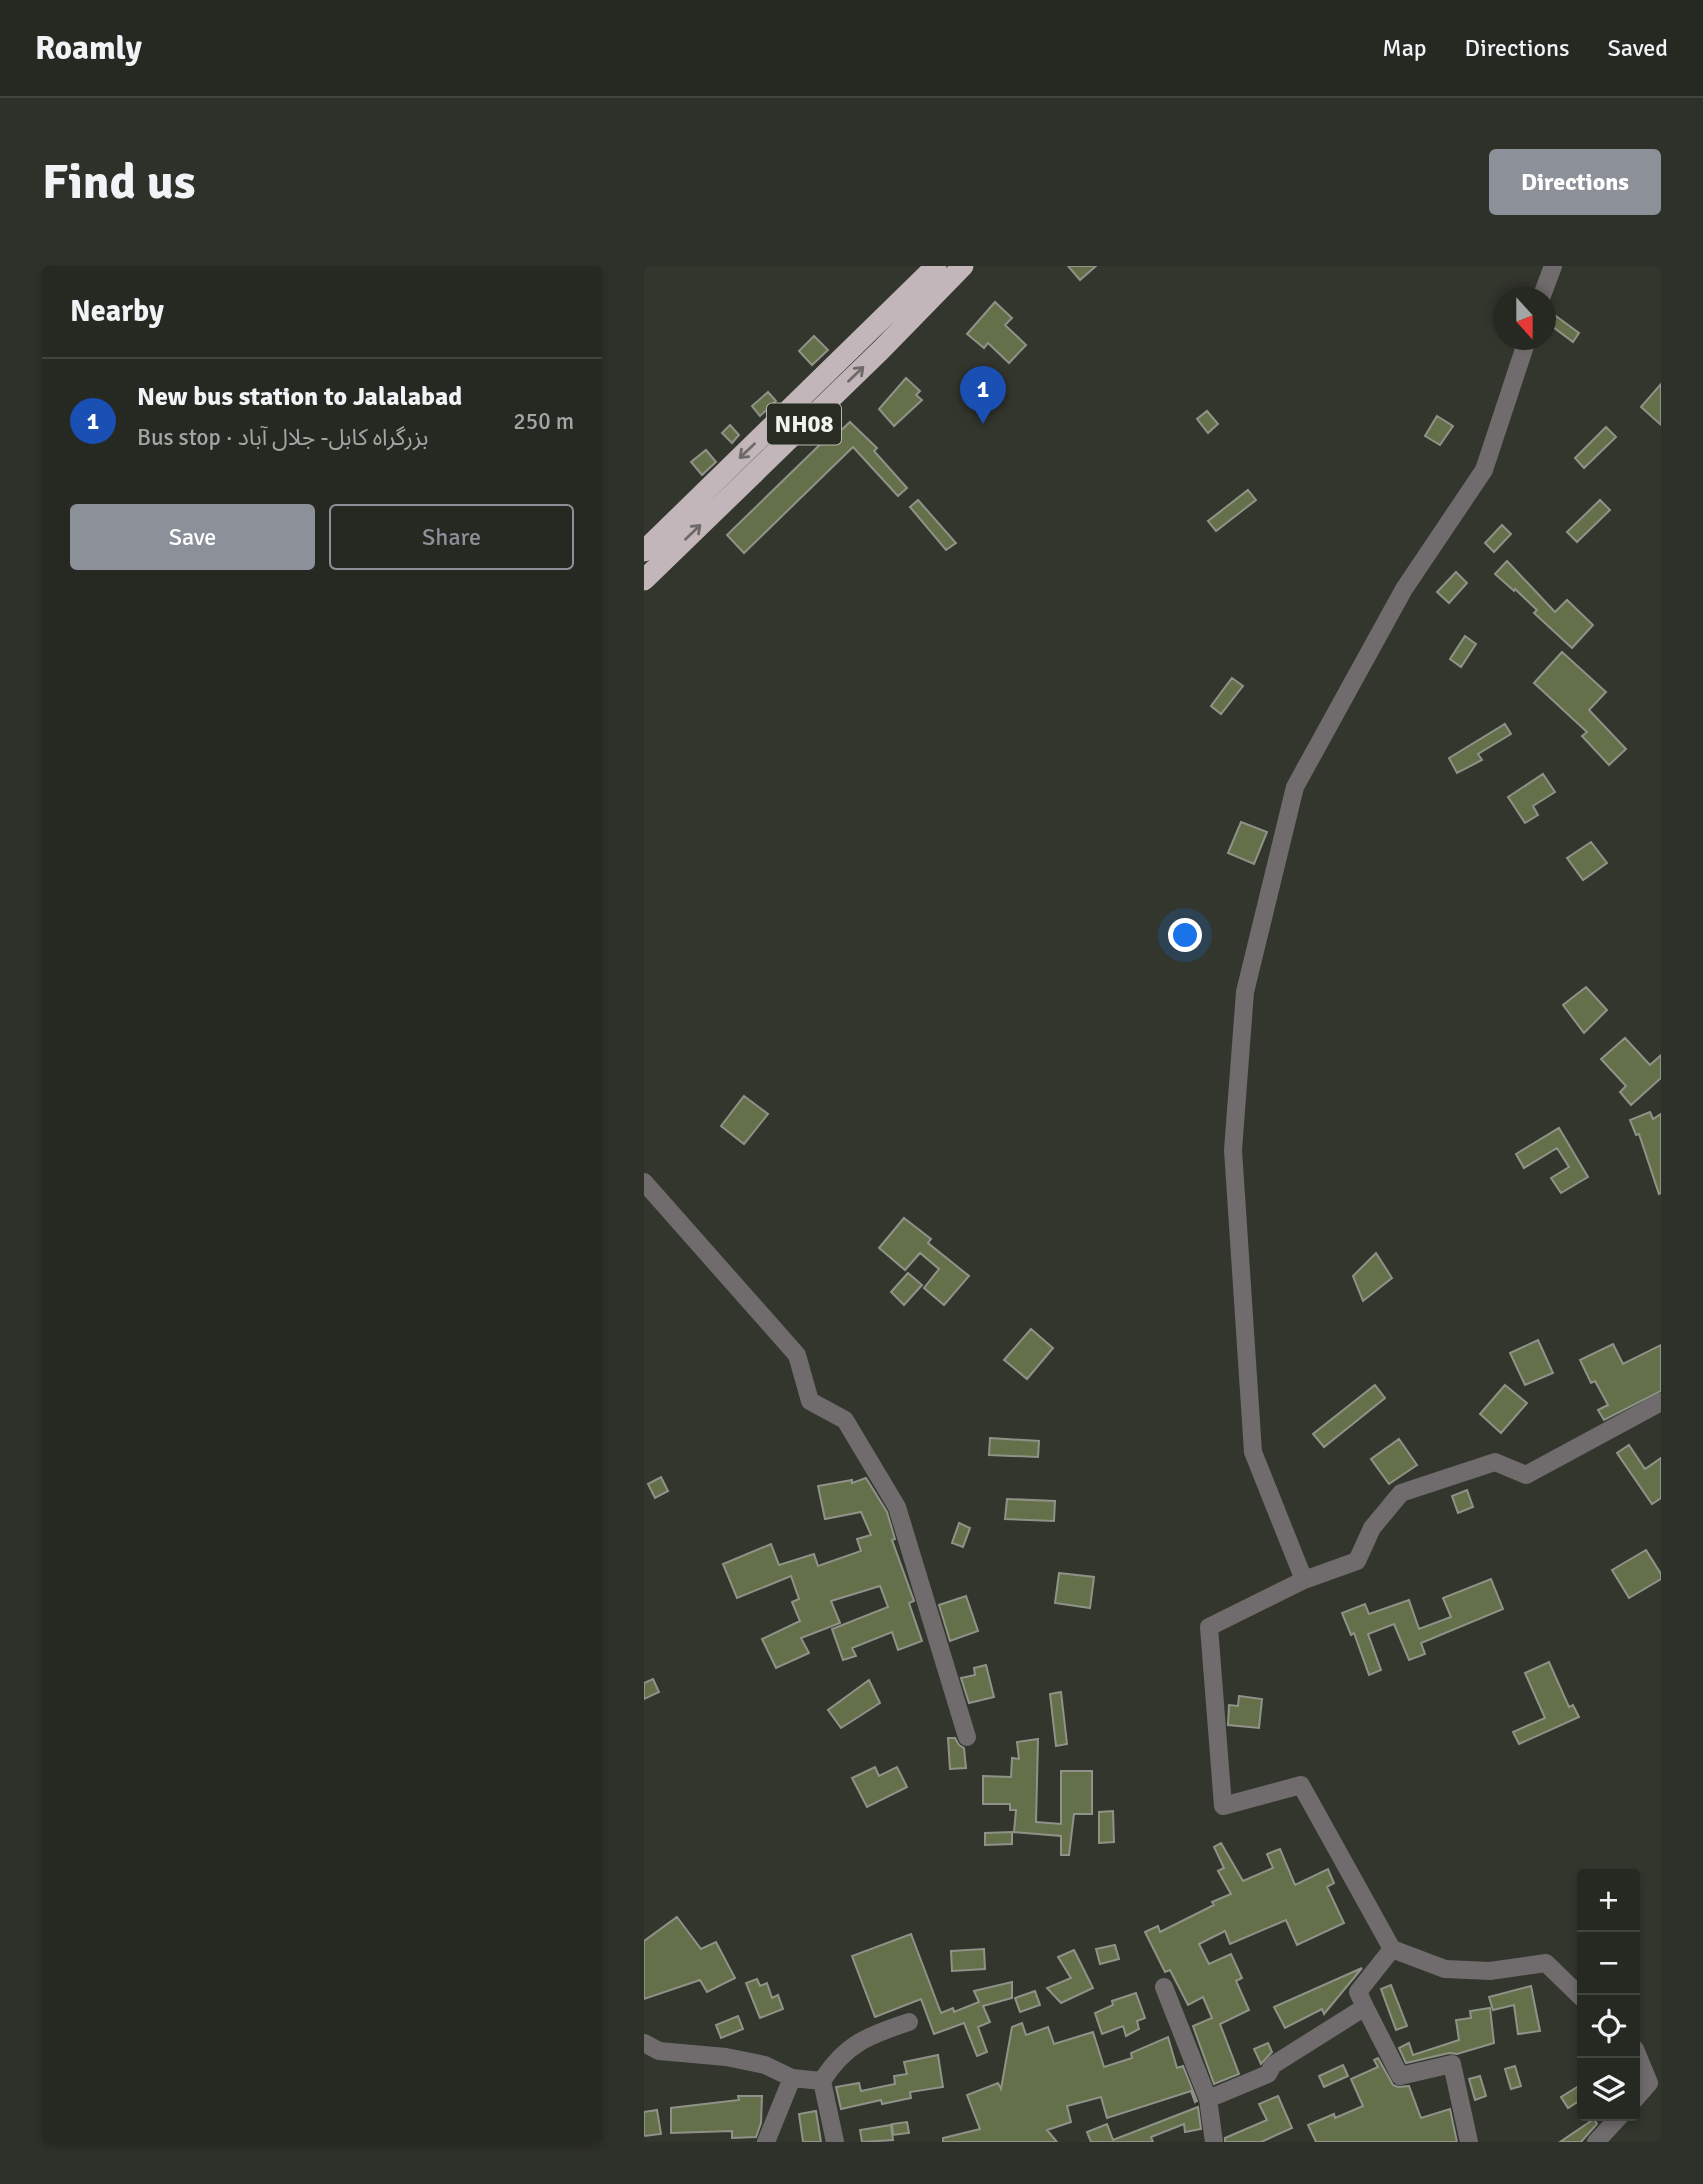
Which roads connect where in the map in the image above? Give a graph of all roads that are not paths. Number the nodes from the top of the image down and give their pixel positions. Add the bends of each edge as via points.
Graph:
1 (936, 266) edge
2 (963, 266) edge
3 (1553, 266) edge
4 (1545, 287) edge
5 (873, 344) junction
6 (1524, 350) edge
7 (644, 551) edge
8 (644, 580) edge
9 (644, 1182) edge
10 (1661, 1402) edge
11 (1304, 1580) junction
12 (967, 1737) dead end
13 (1392, 1949) junction
14 (1164, 1987) dead end
15 (1579, 1995) edge
16 (1365, 2007) junction
17 (909, 2022) dead end
18 (644, 2043) edge
19 (1640, 2061) edge
20 (792, 2078) junction
21 (822, 2081) junction
22 (1640, 2093) edge
23 (1208, 2099) junction
24 (1615, 2121) edge
25 (766, 2142) edge
26 (835, 2142) edge
27 (1214, 2142) edge
28 (1469, 2142) edge
29 (1596, 2142) edge

1 - 5 highway, NH08
2 - 5 highway, NH08
3 - 4 street
5 -> 7 highway, NH08
8 -> 5 highway, NH08
6 - 11 street via 1484,470 1404,589 1295,787 1245,992 1233,1150 1253,1452
9 - 12 street via 797,1355 810,1401 845,1420 897,1507
10 - 11 street via 1526,1475 1495,1462 1401,1493 1372,1528 1357,1561
11 - 13 street via 1209,1627 1223,1806 1301,1784
13 - 15 street via 1446,1969 1490,1971 1546,1963
13 - 16 street via 1358,1992
14 - 23 street
16 - 23 street via 1273,2065 1268,2074
16 - 28 street via 1400,2076 1452,2064
17 - 21 street via 869,2035 834,2062
18 - 20 street via 659,2051 765,2064
19 - 22 street via 1649,2083
20 - 21 street
20 - 25 street
21 - 26 street
23 - 27 street
24 - 29 street

